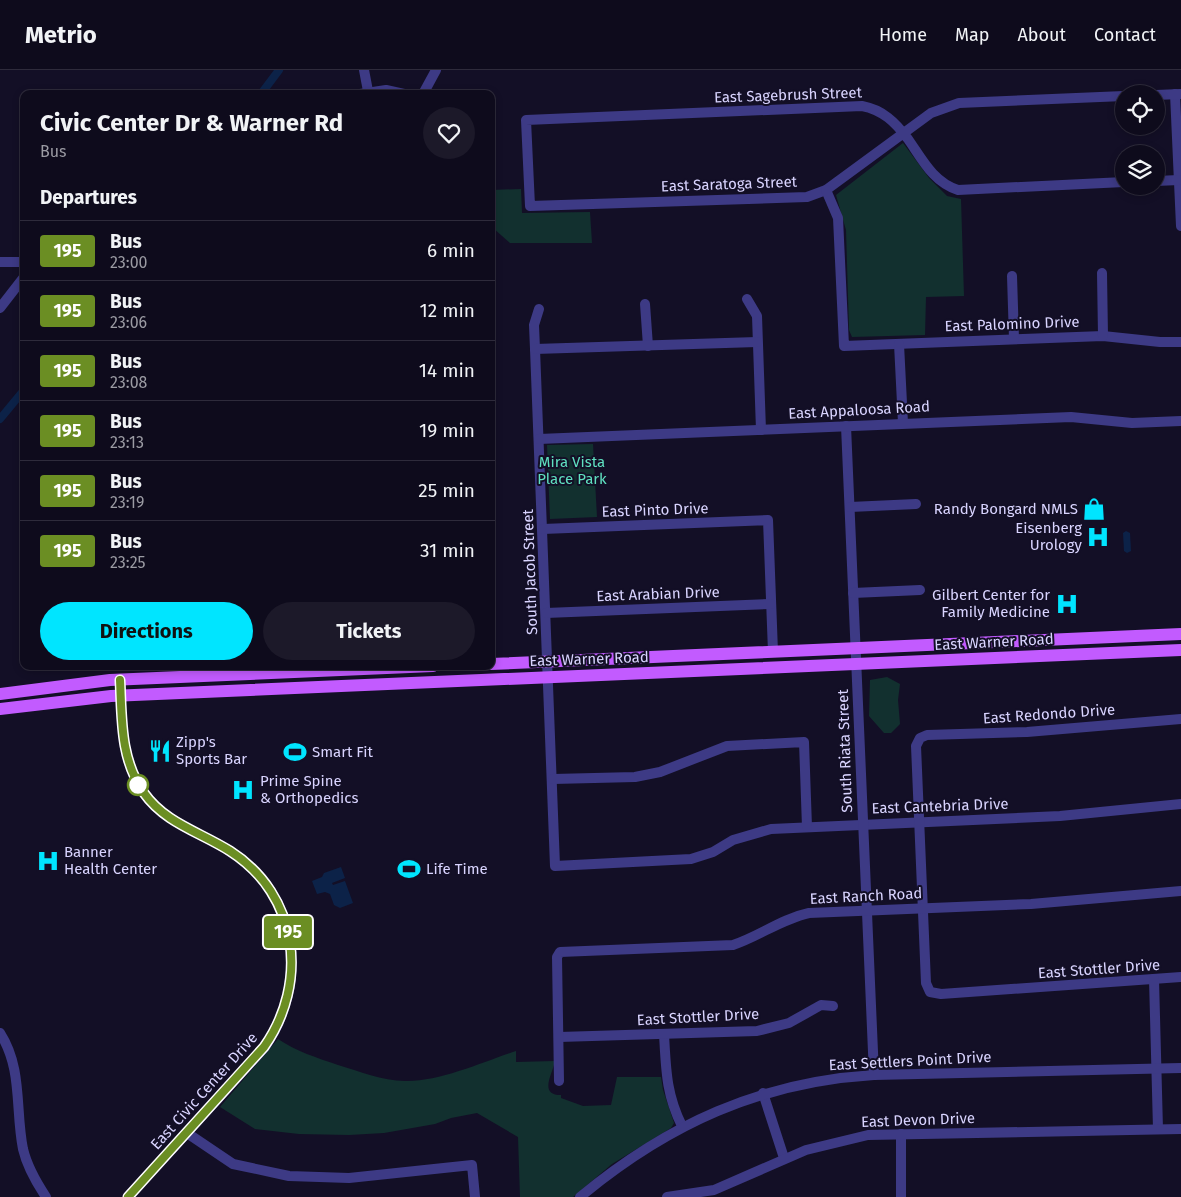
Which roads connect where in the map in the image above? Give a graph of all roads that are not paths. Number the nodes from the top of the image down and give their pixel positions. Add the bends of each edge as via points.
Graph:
1 (364, 70) edge
2 (436, 70) edge
3 (364, 90) edge
4 (425, 90) edge
5 (1178, 94) edge
6 (1165, 95) edge
7 (1115, 96) edge
8 (903, 133) junction
9 (1179, 180) junction
10 (1165, 181) edge
11 (1115, 182) edge
12 (826, 190) junction
13 (530, 206) joint
14 (1181, 224) edge
15 (0, 262) edge
16 (20, 262) edge
17 (1102, 272) dead end
18 (1012, 276) dead end
19 (20, 282) edge
20 (747, 299) dead end
21 (645, 304) dead end
22 (0, 308) edge
23 (538, 308) dead end
24 (1103, 336) junction
25 (1014, 338) junction
26 (758, 342) junction
27 (1181, 342) edge
28 (899, 344) junction
29 (648, 346) junction
30 (534, 349) junction
31 (1181, 421) edge
32 (903, 422) junction
33 (846, 426) junction
34 (761, 430) junction
35 (538, 439) junction
36 (916, 504) dead end
37 (850, 507) junction
38 (543, 529) junction
39 (920, 590) dead end
40 (854, 593) junction
41 (771, 604) junction
42 (546, 613) junction
43 (1181, 634) edge
44 (1133, 636) junction
45 (856, 649) junction
46 (1181, 650) edge
47 (773, 652) junction
48 (1133, 652) junction
49 (548, 661) junction
50 (495, 664) edge
51 (856, 664) junction
52 (278, 670) edge
53 (310, 670) edge
54 (549, 677) junction
55 (120, 680) junction
56 (311, 687) junction
57 (0, 694) edge
58 (120, 696) junction
59 (0, 709) edge
60 (1181, 719) edge
61 (552, 779) junction
62 (1181, 804) edge
63 (919, 822) junction
64 (863, 824) junction
65 (807, 827) junction
66 (555, 866) joint
67 (1181, 891) edge
68 (925, 908) junction
69 (867, 910) junction
70 (1181, 977) edge
71 (1154, 979) junction
72 (833, 1006) dead end
73 (0, 1033) edge
74 (664, 1034) junction
75 (559, 1038) junction
76 (1181, 1068) edge
77 (1156, 1069) junction
78 (874, 1075) junction
79 (559, 1081) dead end
80 (763, 1093) junction
81 (682, 1126) junction
82 (1158, 1129) junction
83 (1181, 1129) edge
84 (188, 1133) junction
85 (901, 1134) junction
86 (784, 1158) junction
87 (46, 1197) edge
88 (128, 1197) edge
89 (476, 1197) edge
90 (580, 1197) edge
91 (667, 1197) edge
92 (901, 1197) edge

1 - 3 street
2 - 4 street
5 - 6 street
5 - 9 street
7 - 8 street via 960,103 931,113
8 - 11 street via 937,180 958,190
8 - 12 street, East Saratoga Street
8 - 13 street, East Sagebrush Street via 890,118 862,106 526,120
9 - 10 street
9 - 14 street
12 - 13 street, East Saratoga Street via 807,196
12 - 28 street, East Palomino Drive via 839,224 844,346
15 - 16 street
17 - 24 street
18 - 25 street
19 - 22 street
20 - 26 street via 756,316
21 - 29 street
23 - 30 street, South Jacob Street
24 - 25 street, East Palomino Drive
24 - 27 street, East Palomino Drive
25 - 28 street, East Palomino Drive
26 - 29 street
26 - 34 street
28 - 32 street
29 - 30 street
30 - 35 street, South Jacob Street
31 - 32 street, East Appaloosa Road via 1132,423 1071,417
32 - 33 street, East Appaloosa Road
33 - 34 street, East Appaloosa Road
33 - 37 street, South Riata Street
34 - 35 street, East Appaloosa Road
35 - 38 street, South Jacob Street
36 - 37 street
37 - 40 street, South Riata Street
38 - 41 street, East Pinto Drive via 768,520
38 - 42 street, South Jacob Street
39 - 40 street
40 - 45 street, South Riata Street
41 - 42 street, East Arabian Drive
41 - 47 street
42 - 49 street, South Jacob Street
43 - 44 main road, East Warner Road
44 - 45 main road, East Warner Road
44 - 48 main road
45 - 47 main road, East Warner Road
45 - 51 street, South Riata Street
46 - 48 main road, East Warner Road
47 - 49 main road, East Warner Road
48 - 51 main road, East Warner Road
49 - 50 main road, East Warner Road
49 - 54 street, South Jacob Street
51 - 54 main road, East Warner Road
51 - 64 street, South Riata Street
52 - 55 main road
53 - 56 street
54 - 56 main road, East Warner Road
54 - 61 street, South Jacob Street
55 - 57 main road
55 - 58 street, East Civic Center Drive
56 - 58 main road, East Warner Road
58 - 59 main road, East Warner Road
58 - 84 street, East Civic Center Drive via 127,758 145,794 166,816 231,851 254,869 276,900 291,946 289,996 278,1024 259,1054
60 - 63 street, East Redondo Drive via 920,738 916,746
61 - 65 street via 635,777 660,772 727,746 804,742
61 - 66 street, South Jacob Street
62 - 63 street, East Cantebria Drive via 1060,816
63 - 64 street, East Cantebria Drive
63 - 68 street
64 - 65 street, East Cantebria Drive
64 - 69 street, South Riata Street
65 - 66 street, East Cantebria Drive via 771,830 733,840 713,852 690,859
67 - 68 street, East Ranch Road via 1031,904
68 - 69 street, East Ranch Road
68 - 71 street, East Stottler Drive via 926,983 930,992 941,994
69 - 75 street, East Ranch Road via 789,917 754,938 733,945 560,952 557,957
69 - 78 street, South Riata Street
70 - 71 street, East Stottler Drive
71 - 77 street
72 - 74 street, East Stottler Drive via 821,1005 789,1023 757,1030
73 - 87 street via 10,1050 16,1072 26,1159
74 - 75 street, East Stottler Drive
74 - 81 street via 668,1090
75 - 79 street
76 - 77 street, East Settlers Point Drive
77 - 78 street, East Settlers Point Drive
77 - 82 street
78 - 80 street, East Settlers Point Drive via 829,1079
80 - 81 street, East Settlers Point Drive
80 - 86 street
81 - 90 street, East Settlers Point Drive via 630,1158
82 - 83 street, East Devon Drive
82 - 85 street, East Devon Drive
84 - 88 street, East Civic Center Drive
84 - 89 street via 233,1164 289,1176 349,1178 472,1165
85 - 86 street, East Devon Drive via 868,1135
85 - 92 street
86 - 91 street, East Devon Drive via 714,1190

